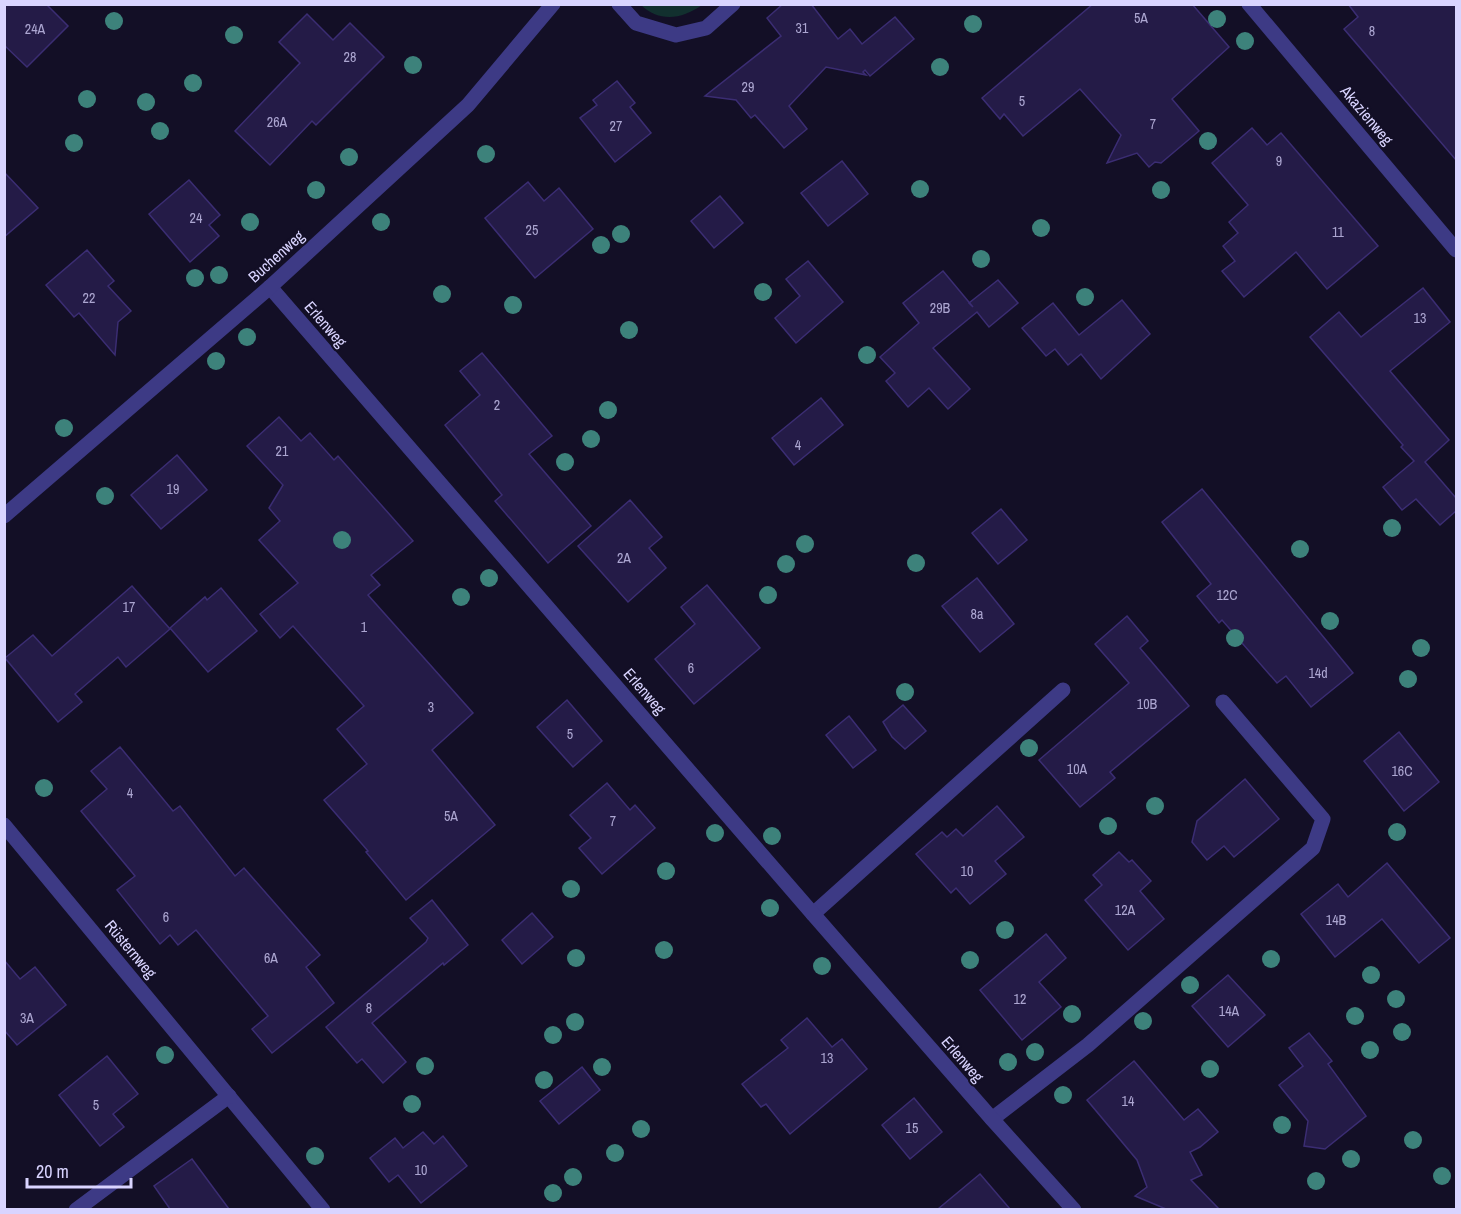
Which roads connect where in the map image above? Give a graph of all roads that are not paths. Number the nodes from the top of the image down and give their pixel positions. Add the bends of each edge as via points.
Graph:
1 (553, 4) edge
2 (619, 4) edge
3 (733, 4) edge
4 (1249, 4) edge
5 (1456, 250) edge
6 (270, 287) junction
7 (4, 516) edge
8 (1063, 690) dead end
9 (1223, 702) dead end
10 (4, 825) edge
11 (813, 914) junction
12 (229, 1096) junction
13 (992, 1119) junction
14 (76, 1209) edge
15 (323, 1209) edge
16 (1074, 1209) edge

1 - 6 street, Buchenweg via 468,105
2 - 3 street via 636,22 676,35 706,28
4 - 5 street, Akazienweg
6 - 7 street, Buchenweg
6 - 11 street, Erlenweg
8 - 11 street
9 - 13 street via 1323,819 1313,848 1088,1046
10 - 12 street, Rüsternweg
11 - 13 street, Erlenweg
12 - 14 street
12 - 15 street, Rüsternweg
13 - 16 street, Erlenweg

